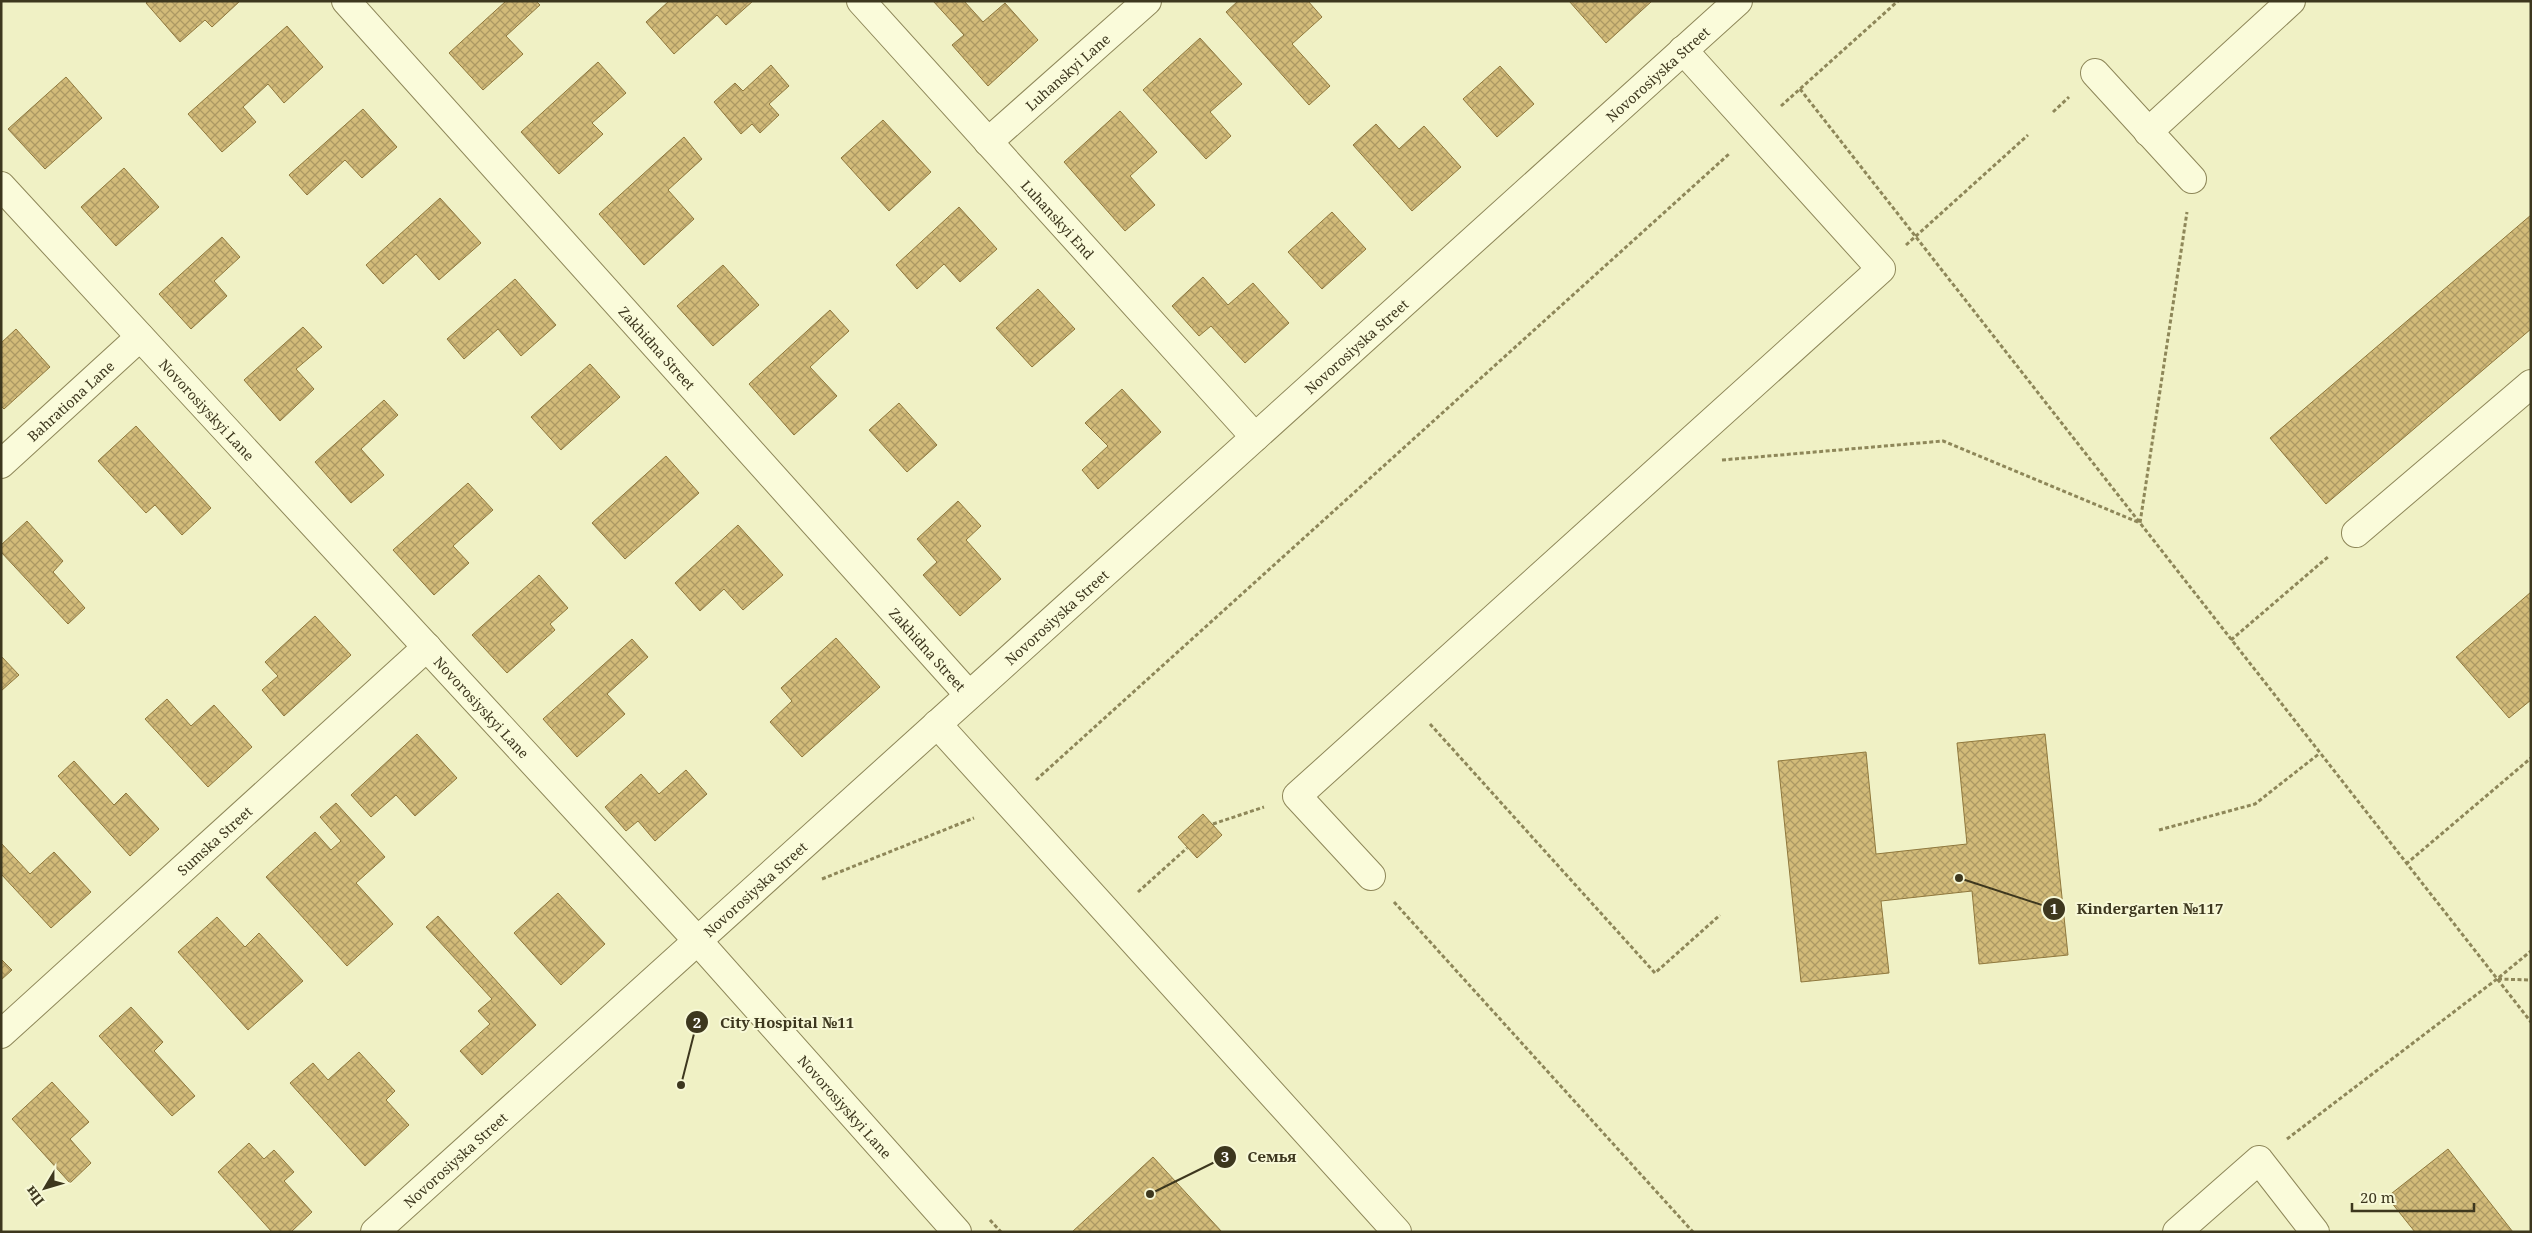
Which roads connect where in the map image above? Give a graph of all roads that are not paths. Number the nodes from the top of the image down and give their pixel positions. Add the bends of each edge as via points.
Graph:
1 (346, 1) edge
2 (861, 1) edge
3 (1147, 1) edge
4 (1738, 1) edge
5 (2291, 1) edge
6 (1683, 50) junction
7 (2095, 73) dead end
8 (2148, 132) junction
9 (988, 142) junction
10 (2192, 180) road end
11 (1, 186) edge
12 (140, 337) junction
13 (2531, 384) edge
14 (1255, 437) junction
15 (1, 464) edge
16 (2356, 533) road end
17 (427, 647) junction
18 (969, 695) junction
19 (937, 724) junction
20 (1371, 876) road end
21 (697, 940) junction
22 (1, 1034) edge
23 (375, 1232) edge
24 (957, 1232) edge
25 (1397, 1232) edge
26 (2177, 1232) edge
27 (2315, 1232) edge

1 - 18 street, Zakhidna Street
2 - 9 street, Luhanskyi End
3 - 9 street, Luhanskyi Lane
4 - 6 street, Novorosiyska Street
5 - 8 street
6 - 14 street, Novorosiyska Street
6 - 20 street via 1880,269 1298,796
7 - 8 street
8 - 10 street
9 - 14 street, Luhanskyi End
11 - 12 street, Novorosiyskyi Lane
12 - 15 street, Bahrationa Lane
12 - 17 street, Novorosiyskyi Lane
13 - 16 street
14 - 18 street, Novorosiyska Street
17 - 21 street, Novorosiyskyi Lane
17 - 22 street, Sumska Street
18 - 19 street, Novorosiyska Street
19 - 21 street, Novorosiyska Street
19 - 25 street
21 - 23 street, Novorosiyska Street
21 - 24 street, Novorosiyskyi Lane
26 - 27 street via 2259,1160

